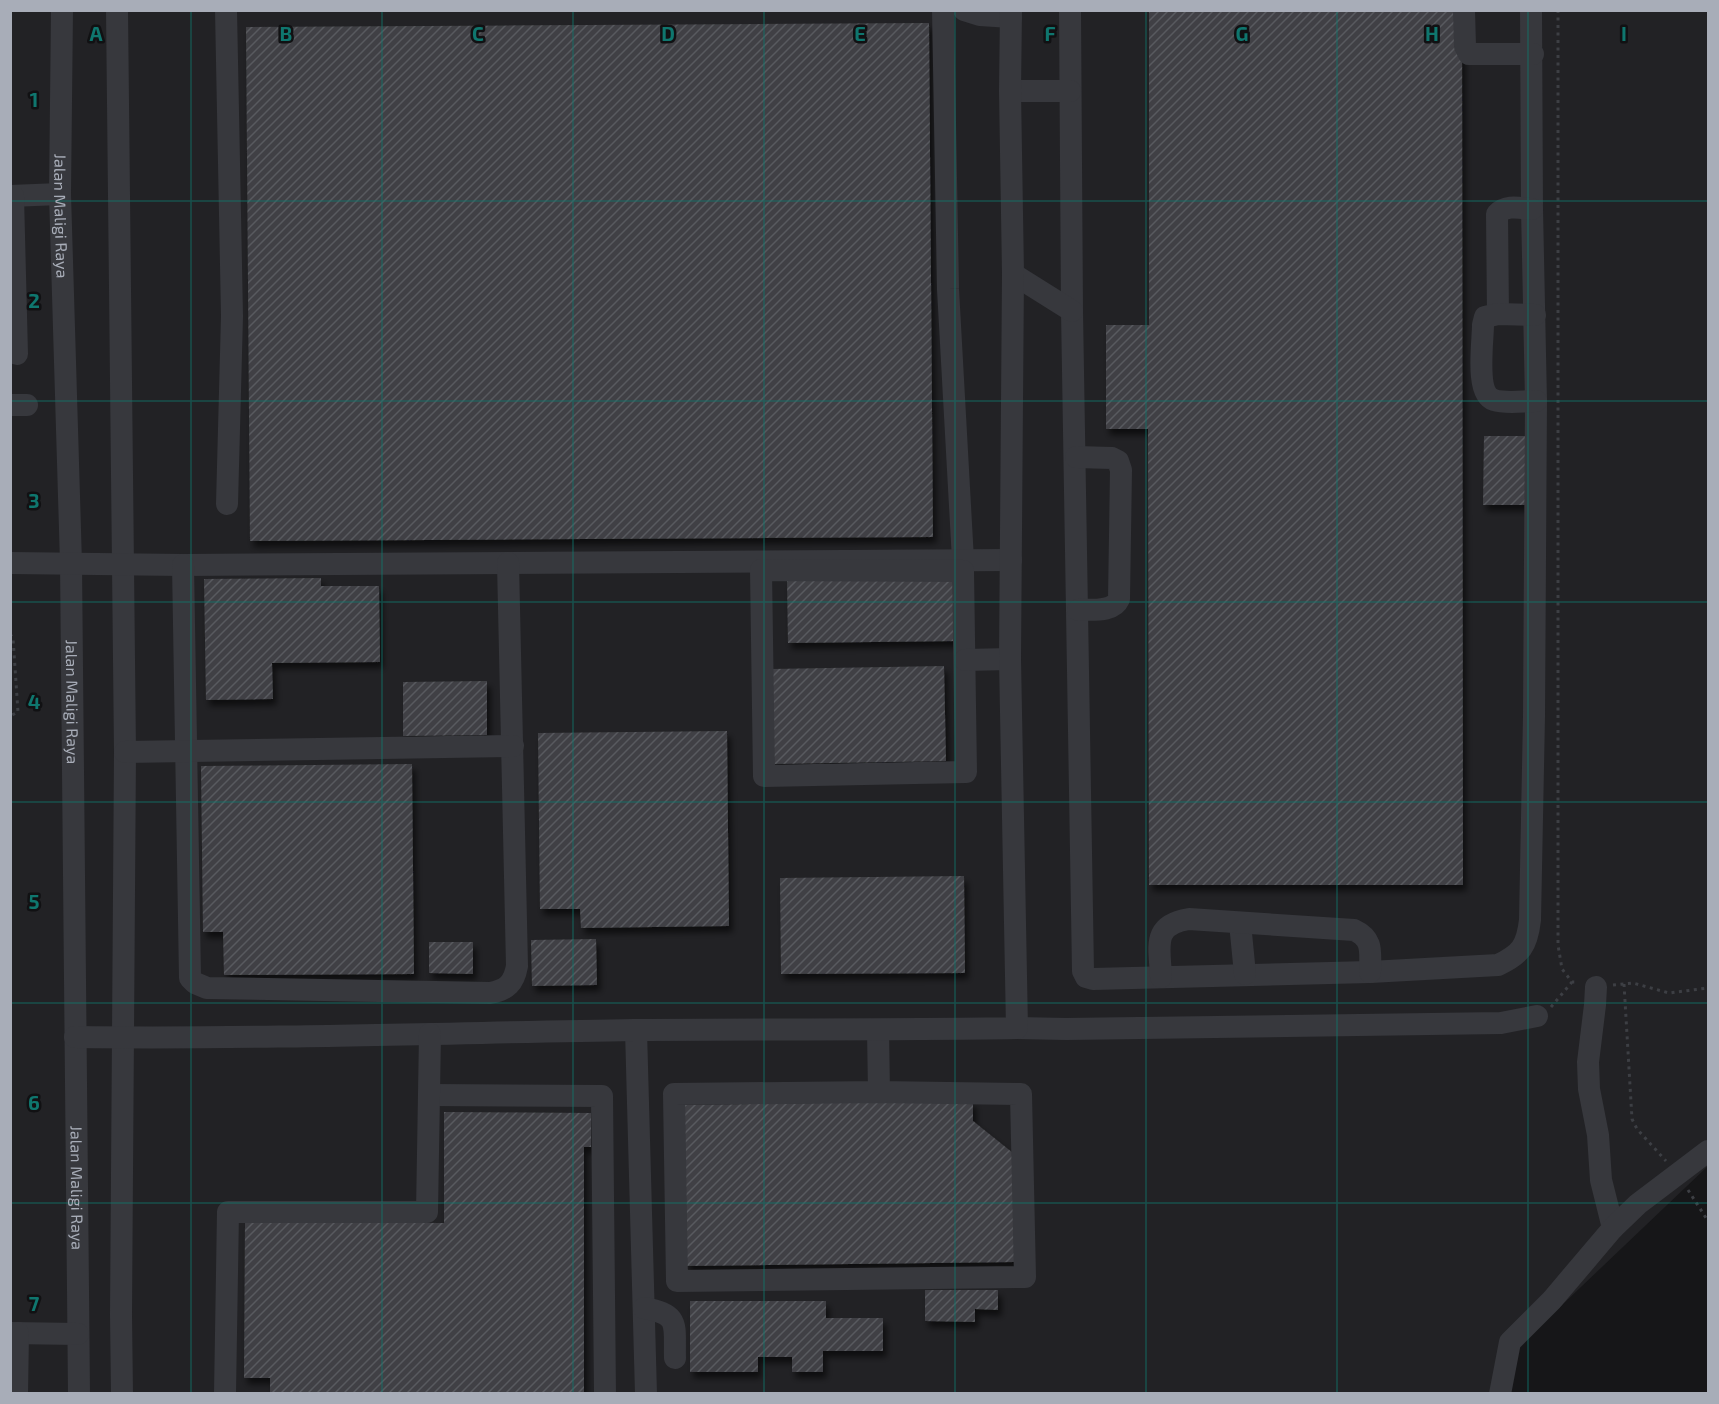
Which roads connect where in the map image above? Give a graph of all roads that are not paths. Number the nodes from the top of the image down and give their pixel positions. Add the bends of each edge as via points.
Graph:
1 (62, 10) edge
2 (117, 10) edge
3 (226, 10) edge
4 (943, 10) edge
5 (964, 10) edge
6 (1070, 10) edge
7 (1464, 10) edge
8 (1531, 10) edge
9 (1011, 14) edge
10 (1533, 54) junction
11 (1010, 91) junction
12 (1070, 91) junction
13 (60, 194) junction
14 (12, 196) edge
15 (1532, 210) junction
16 (1013, 274) junction
17 (1072, 311) junction
18 (1498, 314) junction
19 (1535, 315) junction
20 (17, 354) dead end
21 (1536, 401) junction
22 (1076, 457) junction
23 (227, 504) dead end
24 (963, 560) junction
25 (1011, 560) junction
26 (10, 563) edge
27 (71, 563) junction
28 (124, 563) junction
29 (508, 563) junction
30 (183, 565) junction
31 (1078, 610) junction
32 (1010, 659) junction
33 (965, 660) junction
34 (513, 746) junction
35 (125, 752) junction
36 (186, 752) junction
37 (1240, 923) junction
38 (1370, 972) junction
39 (1245, 974) junction
40 (1161, 978) junction
41 (1596, 987) road end
42 (1537, 1016) road end
43 (1017, 1028) junction
44 (636, 1030) junction
45 (878, 1030) junction
46 (430, 1034) junction
47 (75, 1037) junction
48 (123, 1037) junction
49 (879, 1092) junction
50 (429, 1095) junction
51 (1708, 1151) edge
52 (1613, 1228) junction
53 (644, 1308) junction
54 (14, 1333) edge
55 (78, 1334) junction
56 (675, 1358) dead end
57 (17, 1394) edge
58 (79, 1394) edge
59 (122, 1394) edge
60 (225, 1394) edge
61 (605, 1394) edge
62 (646, 1394) edge
63 (1500, 1394) edge

1 - 13 street, Jalan Maligi Raya
2 - 28 street
3 - 23 street via 232,316
4 - 24 street via 948,289
5 - 9 street via 980,15
6 - 12 street
7 - 10 street via 1465,46 1469,54
8 - 10 street
9 - 11 street
10 - 15 street
11 - 12 street
11 - 16 street
12 - 17 street
13 - 14 street
13 - 27 street, Jalan Maligi Raya
14 - 20 street
15 - 18 street via 1509,208 1497,214
15 - 19 street
16 - 17 street
16 - 25 street
17 - 22 street
18 - 19 street
18 - 21 street via 1488,315 1484,321 1482,384 1487,396 1494,400
19 - 21 street
21 - 38 street via 1529,933 1520,951 1498,966
22 - 31 street
22 - 31 street via 1112,458 1118,461 1120,470 1119,599 1111,608
24 - 25 street
24 - 29 street
25 - 32 street
26 - 27 street
27 - 28 street
27 - 47 street, Jalan Maligi Raya
28 - 30 street
28 - 35 street
29 - 30 street
29 - 34 street
30 - 36 street
31 - 40 street via 1083,971 1093,979
32 - 33 street
32 - 43 street
33 - 33 street via 963,571 761,570 764,776 966,772
34 - 36 street
34 - 36 street via 517,966 512,983 500,992 490,993 207,988 195,983 189,973
35 - 36 street
35 - 48 street
37 - 38 street via 1354,930 1364,934 1369,942
37 - 39 street
37 - 40 street via 1173,921 1160,940
38 - 39 street
39 - 40 street
41 - 52 street via 1589,1089 1601,1180
42 - 43 street via 1501,1023
43 - 45 street
44 - 45 street
44 - 46 street
44 - 53 street
45 - 49 street
46 - 48 street
46 - 50 street
47 - 48 street
47 - 55 street, Jalan Maligi Raya
48 - 59 street
49 - 49 street via 674,1094 677,1281 1025,1277 1021,1094
50 - 60 street via 427,1212 228,1212
50 - 61 street via 602,1096
51 - 52 street
52 - 63 street via 1552,1300 1510,1342
53 - 56 street via 670,1315 674,1323
53 - 62 street
54 - 55 street
54 - 57 street
55 - 58 street, Jalan Maligi Raya

